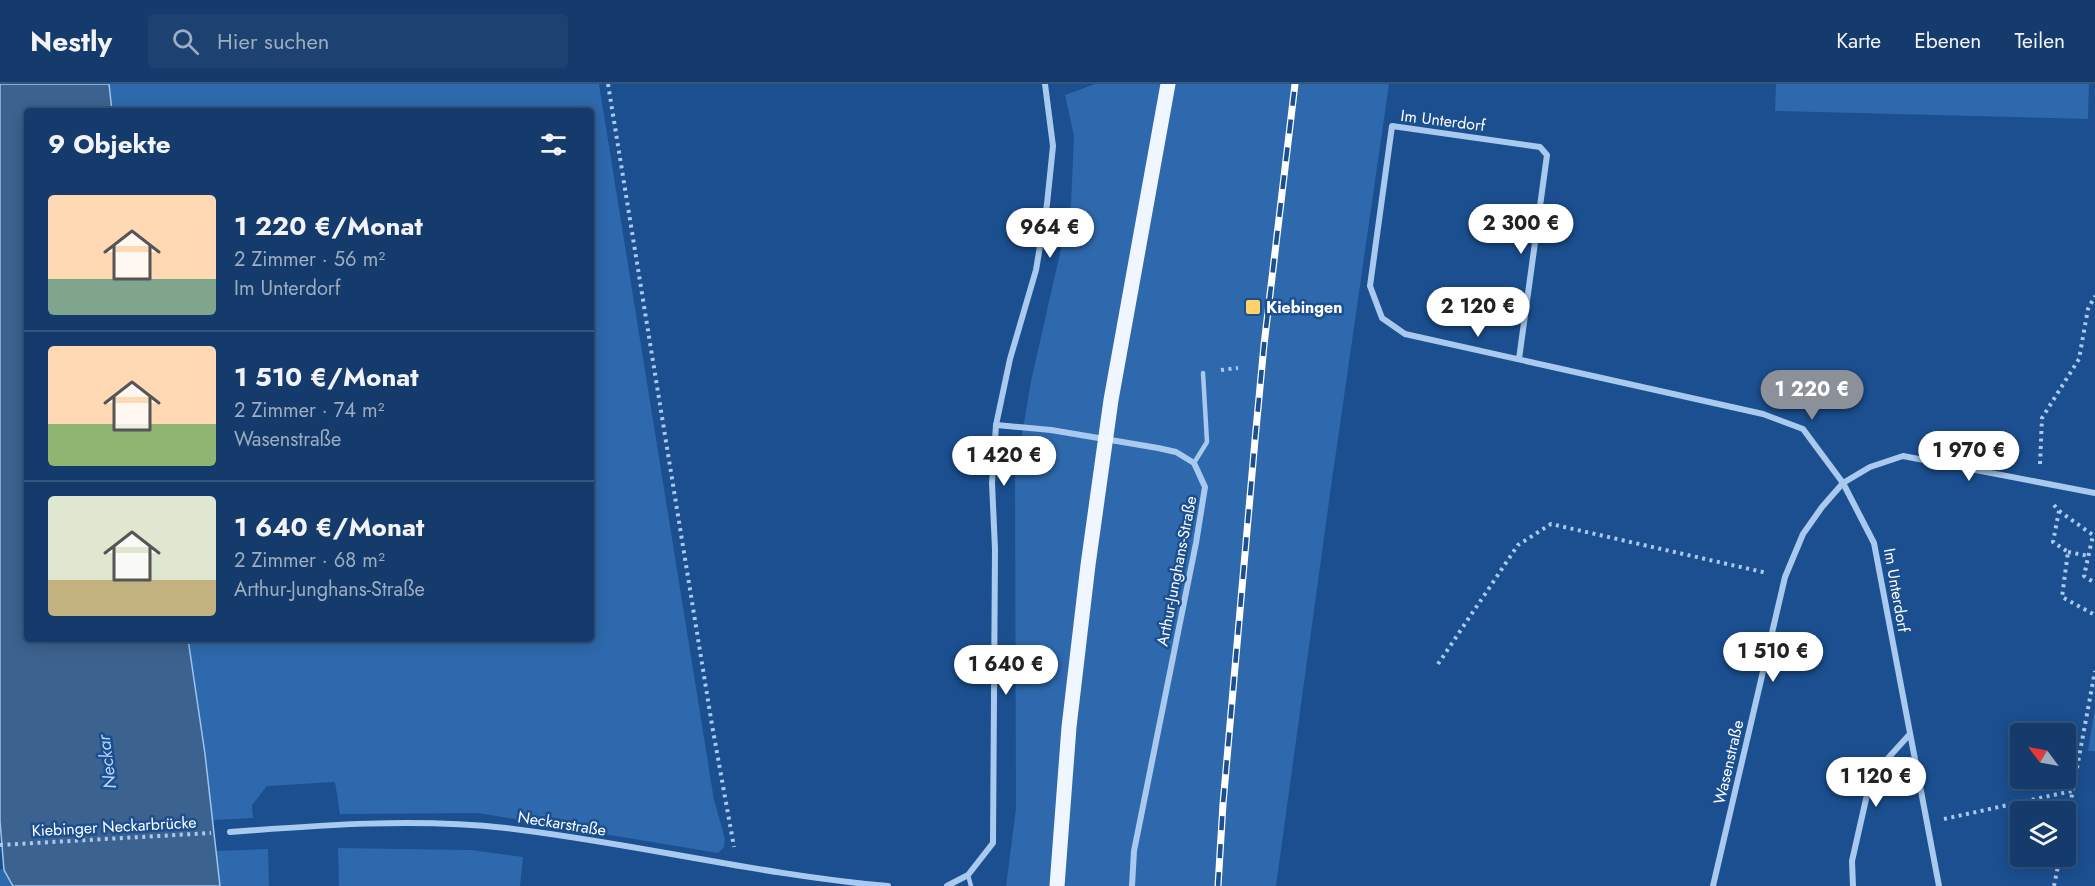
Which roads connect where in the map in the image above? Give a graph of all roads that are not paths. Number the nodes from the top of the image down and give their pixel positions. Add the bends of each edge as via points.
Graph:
1 (1045, 84) edge
2 (1168, 84) edge
3 (1519, 359) junction
4 (1203, 373) dead end
5 (996, 425) junction
6 (1194, 463) junction
7 (1843, 483) junction
8 (2095, 493) edge
9 (1909, 735) junction
10 (230, 832) road end
11 (968, 875) junction
12 (888, 886) edge
13 (947, 886) edge
14 (971, 886) edge
15 (1057, 886) edge
16 (1132, 886) edge
17 (1713, 886) edge
18 (1853, 886) edge
19 (1938, 886) edge

1 - 5 street via 1053,146 1047,204 1036,270
2 - 15 main road via 1109,412 1069,727
3 - 3 street, Im Unterdorf via 1404,334 1382,318 1370,286 1392,126 1540,147 1547,155
3 - 7 street, Im Unterdorf via 1763,414 1803,429
4 - 6 lane via 1207,442
5 - 6 street via 1158,448 1176,452
5 - 11 street via 992,483 993,843
6 - 16 street, Arthur-Junghans-Straße via 1205,487 1134,851
7 - 8 street, Wasenstraße via 1870,467 1903,456
7 - 9 street, Im Unterdorf via 1874,543
7 - 17 street, Wasenstraße via 1803,534 1785,577
9 - 18 street via 1871,777 1852,861
9 - 19 street, Im Unterdorf
10 - 12 street, Neckarstraße via 364,824 465,825
11 - 13 street
11 - 14 lane

